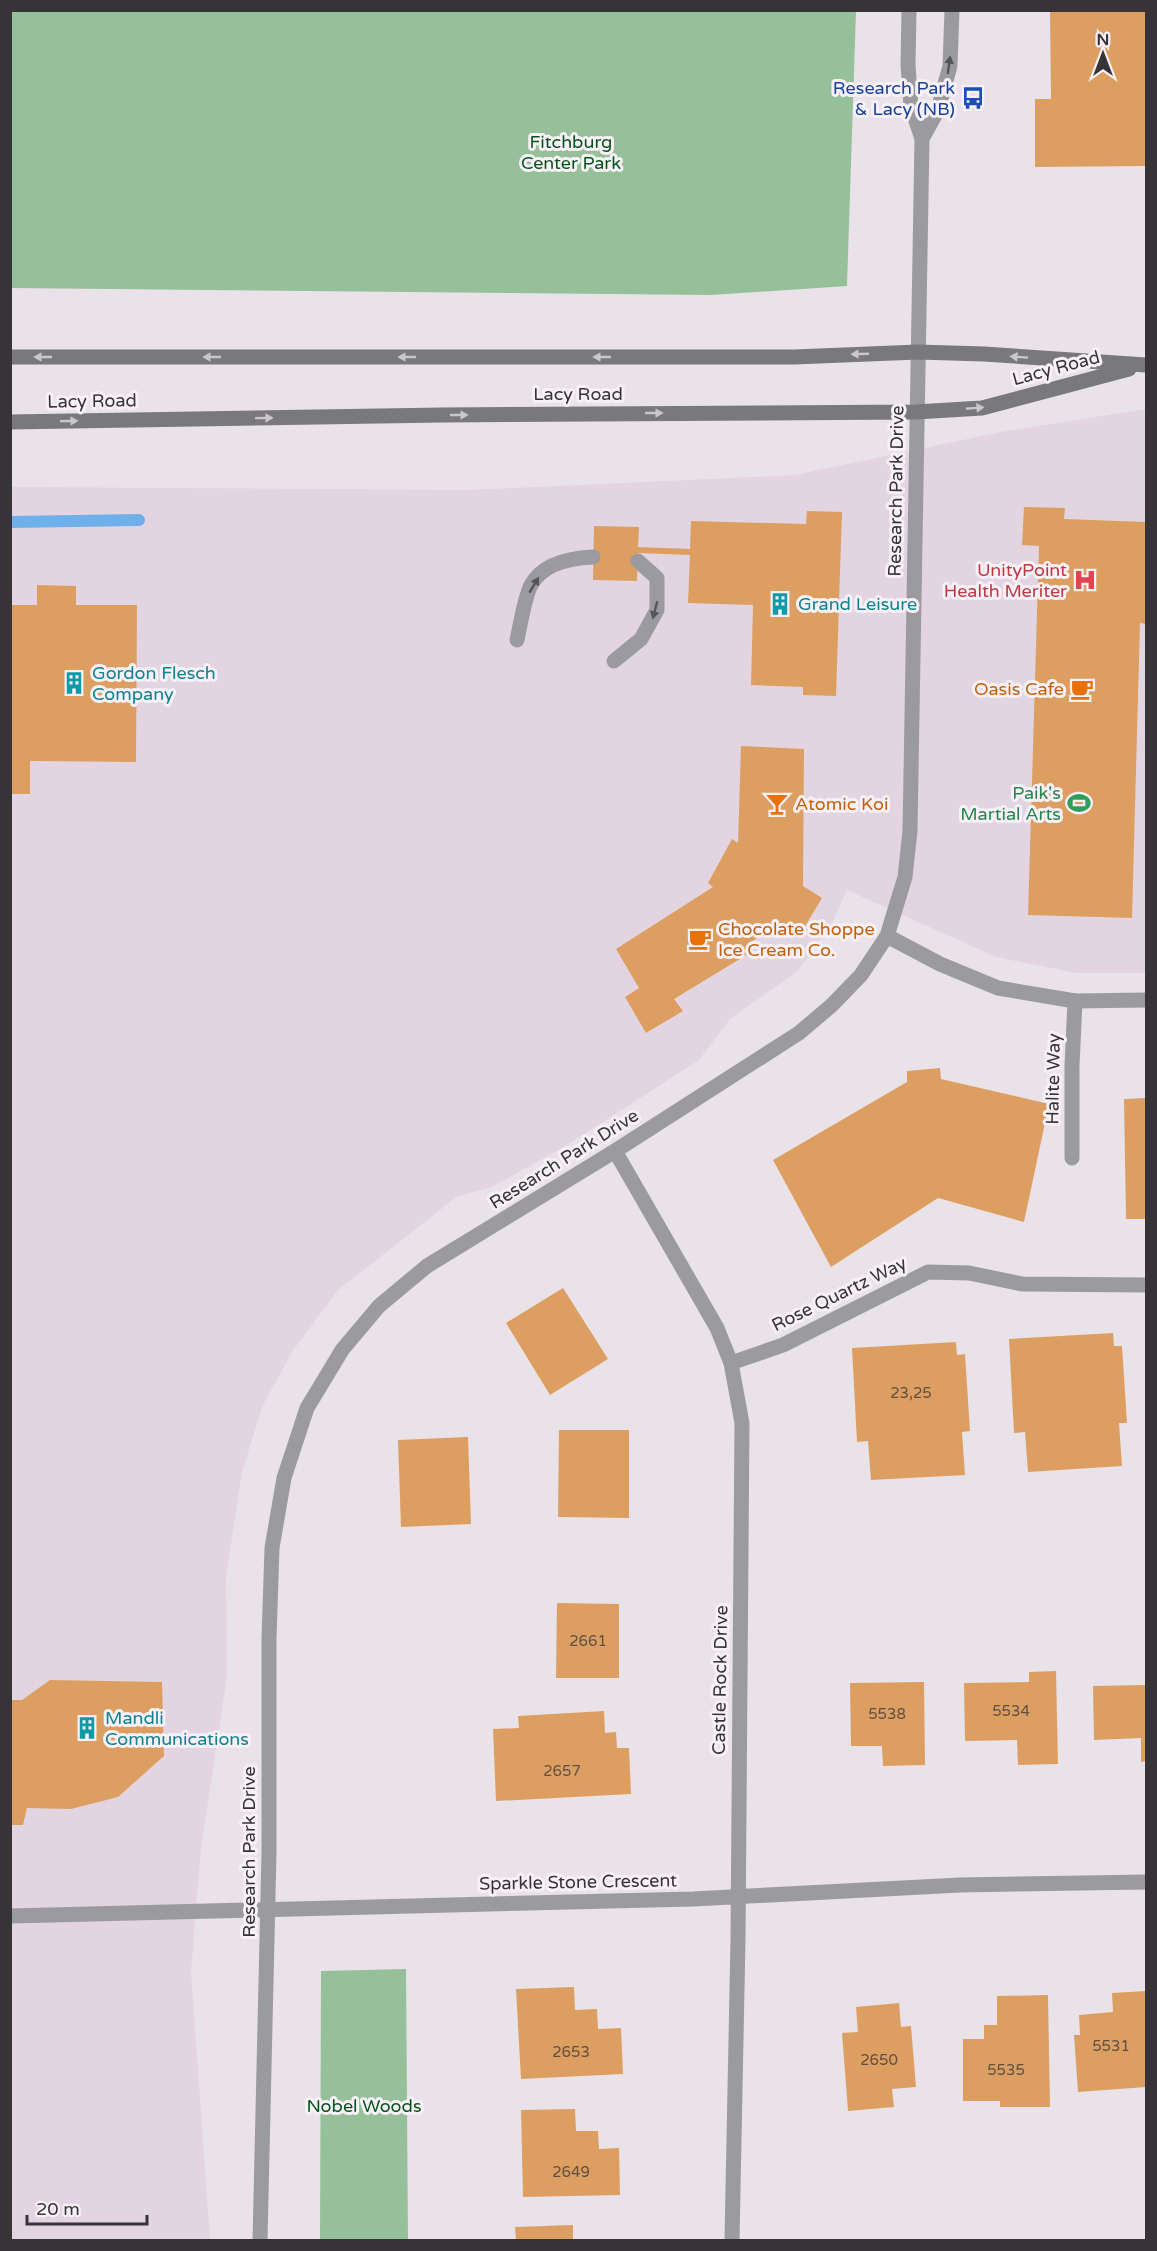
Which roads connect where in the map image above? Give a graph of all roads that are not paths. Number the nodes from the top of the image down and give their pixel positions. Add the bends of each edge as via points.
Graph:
1 (909, 10) edge
2 (952, 10) edge
3 (922, 139) junction
4 (918, 352) junction
5 (10, 357) edge
6 (1143, 365) edge
7 (916, 411) junction
8 (10, 422) edge
9 (593, 557) dead end
10 (638, 561) dead end
11 (517, 640) dead end
12 (614, 661) dead end
13 (887, 936) junction
14 (1146, 1000) edge
15 (1075, 1001) junction
16 (615, 1151) junction
17 (1072, 1158) dead end
18 (1146, 1285) edge
19 (730, 1363) junction
20 (1146, 1882) edge
21 (737, 1898) junction
22 (268, 1910) junction
23 (10, 1916) edge
24 (260, 2241) edge
25 (732, 2241) edge

1 - 3 street, Research Park Drive via 911,106
3 -> 2 street, Research Park Drive via 938,110 950,66
3 - 4 street, Research Park Drive
4 -> 5 main road, Lacy Road via 794,357
6 -> 4 main road, Lacy Road
4 - 7 street, Research Park Drive
7 -> 6 main road, Lacy Road via 982,408
8 -> 7 main road, Lacy Road
7 - 13 street, Research Park Drive via 910,831 905,877
11 -> 9 street via 531,585 547,568 571,558
10 -> 12 street via 657,578 657,610 642,639
13 - 15 street via 998,988
13 - 16 street, Research Park Drive via 861,975 799,1033
14 - 15 street
15 - 17 street, Halite Way
16 - 19 street, Castle Rock Drive via 717,1328
16 - 22 street, Research Park Drive via 427,1266 379,1306 342,1350 307,1408 284,1478 272,1548
18 - 19 street, Rose Quartz Way via 1022,1284 969,1273 928,1272 783,1345
19 - 21 street, Castle Rock Drive via 742,1423
20 - 21 street, Sparkle Stone Crescent via 960,1886
21 - 22 street, Sparkle Stone Crescent
21 - 25 street, Castle Rock Drive
22 - 23 street, Sparkle Stone Crescent
22 - 24 street, Research Park Drive

